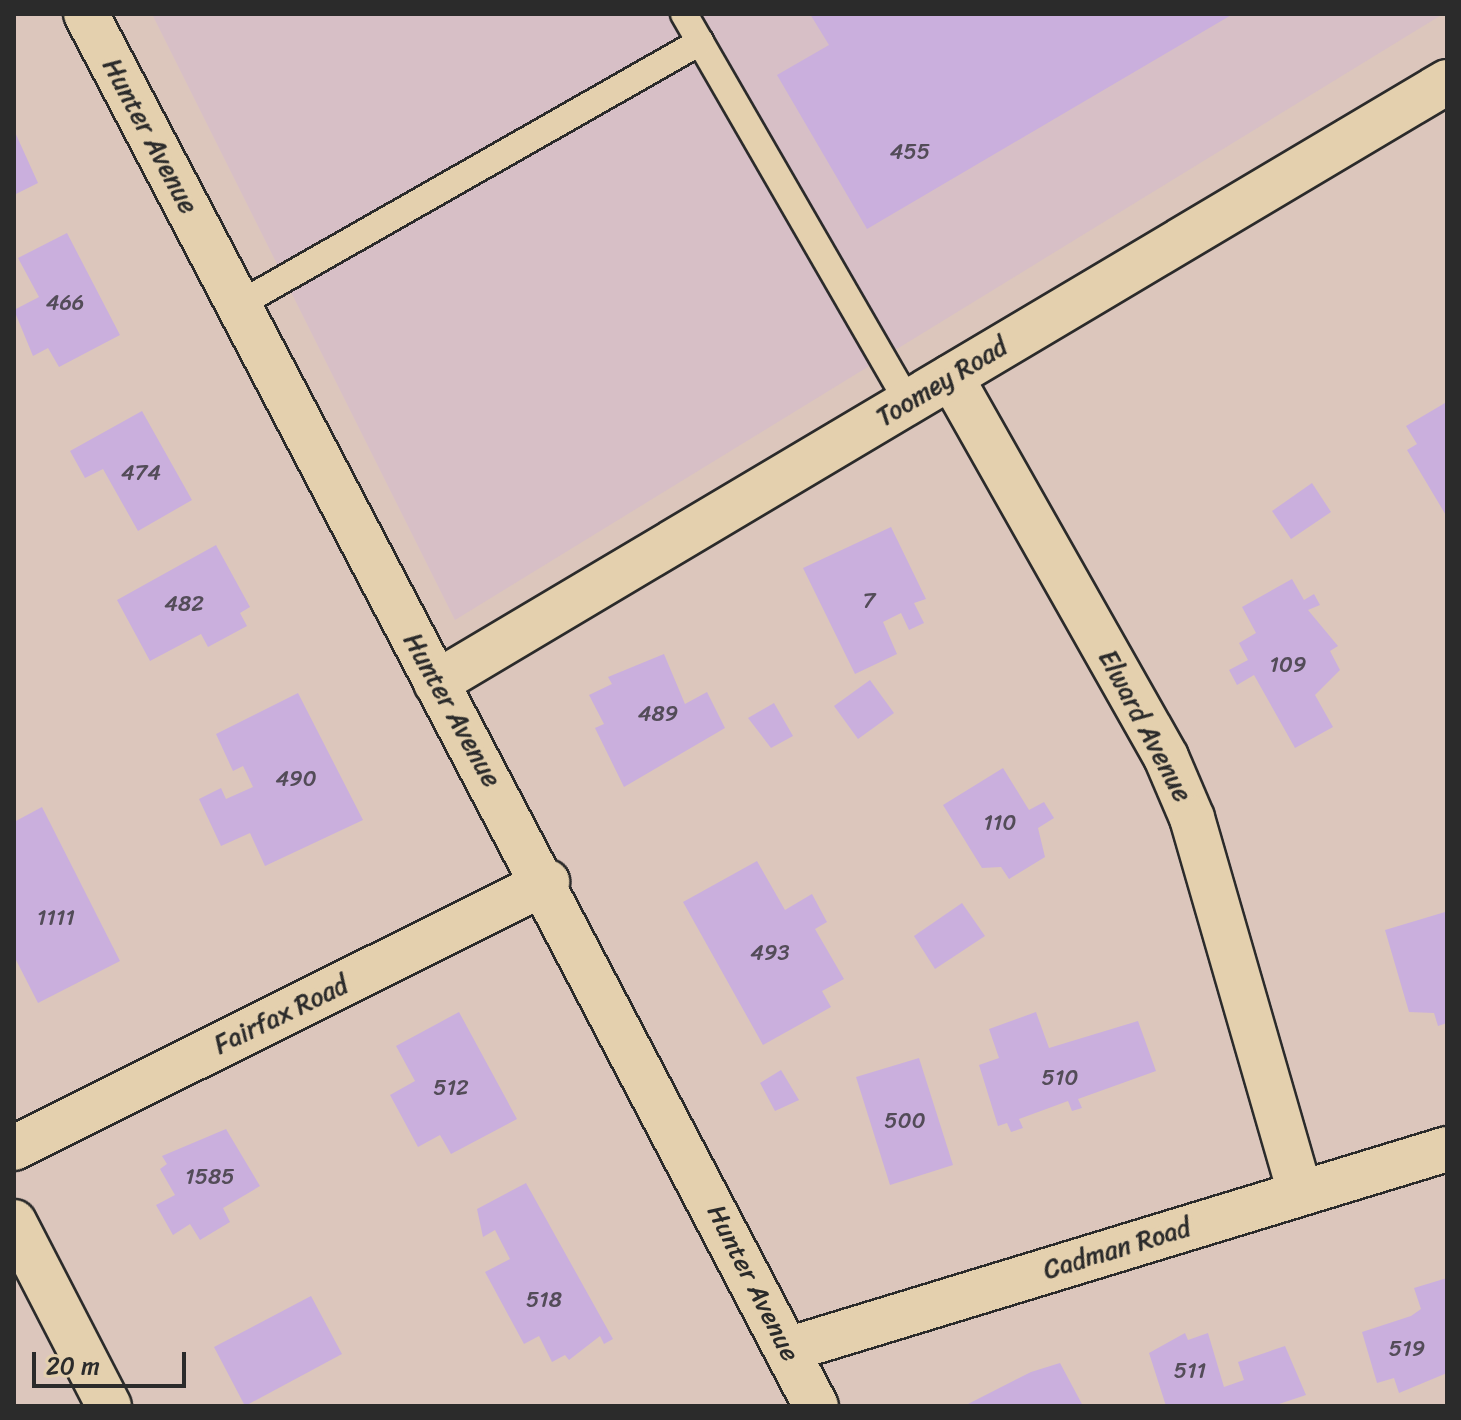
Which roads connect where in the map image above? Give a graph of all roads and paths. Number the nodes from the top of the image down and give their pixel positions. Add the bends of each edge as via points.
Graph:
1 (684, 14) edge
2 (92, 16) edge
3 (700, 42) junction
4 (1447, 82) edge
5 (238, 305) junction
6 (951, 377) junction
7 (908, 402) junction
8 (436, 683) junction
9 (547, 882) junction
10 (14, 1148) edge
11 (1447, 1149) edge
12 (1300, 1193) junction
13 (14, 1222) edge
14 (787, 1350) junction
15 (109, 1406) edge
16 (816, 1406) edge

1 - 3 lane
2 - 5 street, Hunter Avenue
3 - 5 lane
3 - 7 lane
4 - 6 street, Toomey Road
5 - 8 street, Hunter Avenue
6 - 7 street, Toomey Road
6 - 12 street, Elward Avenue via 1166,757 1192,818
7 - 8 street, Toomey Road
8 - 9 street, Hunter Avenue
9 - 10 street, Fairfax Road
9 - 14 street, Hunter Avenue
11 - 12 street, Cadman Road
12 - 14 street, Cadman Road
13 - 15 street
14 - 16 street, Hunter Avenue

